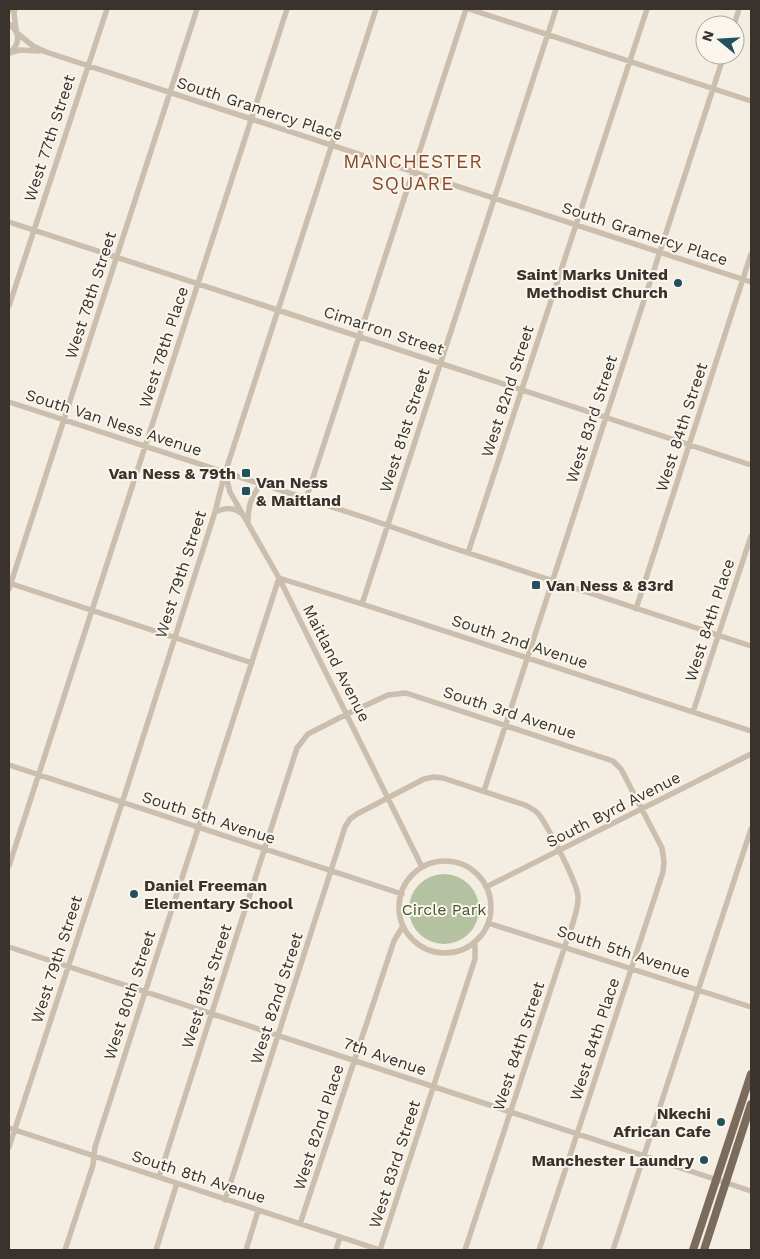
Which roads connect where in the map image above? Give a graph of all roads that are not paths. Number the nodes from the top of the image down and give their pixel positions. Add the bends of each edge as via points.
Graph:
1 (15, 9) edge
2 (107, 9) edge
3 (197, 9) edge
4 (288, 9) edge
5 (376, 9) edge
6 (467, 9) edge
7 (556, 9) edge
8 (647, 9) edge
9 (9, 24) edge
10 (17, 33) junction
11 (548, 35) junction
12 (46, 52) junction
13 (9, 53) edge
14 (630, 62) junction
15 (721, 65) edge
16 (87, 66) junction
17 (713, 88) junction
18 (170, 93) junction
19 (751, 101) edge
20 (251, 119) junction
21 (331, 145) junction
22 (413, 172) junction
23 (495, 199) junction
24 (9, 222) edge
25 (577, 226) junction
26 (33, 230) junction
27 (659, 252) junction
28 (751, 254) edge
29 (117, 256) junction
30 (743, 280) junction
31 (751, 282) edge
32 (198, 284) junction
33 (9, 306) edge
34 (278, 310) junction
35 (359, 336) junction
36 (439, 363) junction
37 (522, 390) junction
38 (9, 402) edge
39 (606, 417) junction
40 (64, 421) junction
41 (690, 444) junction
42 (145, 447) junction
43 (751, 465) edge
44 (225, 473) junction
45 (261, 484) junction
46 (306, 499) junction
47 (214, 512) junction
48 (245, 517) junction
49 (248, 523) junction
50 (387, 526) junction
51 (751, 536) edge
52 (468, 553) junction
53 (279, 578) junction
54 (553, 581) junction
55 (9, 586) edge
56 (362, 604) junction
57 (636, 609) junction
58 (92, 610) junction
59 (718, 636) junction
60 (175, 638) junction
61 (751, 646) edge
62 (527, 658) junction
63 (252, 662) junction
64 (693, 712) junction
65 (347, 714) junction
66 (505, 724) junction
67 (751, 731) edge
68 (751, 754) edge
69 (9, 765) edge
70 (38, 775) junction
71 (484, 791) junction
72 (388, 797) junction
73 (122, 803) junction
74 (643, 808) junction
75 (198, 827) junction
76 (751, 829) edge
77 (265, 849) junction
78 (559, 852) junction
79 (9, 866) edge
80 (422, 868) junction
81 (330, 871) junction
82 (486, 887) junction
83 (402, 894) junction
84 (488, 923) junction
85 (403, 926) junction
86 (475, 942) junction
87 (565, 946) junction
88 (9, 947) edge
89 (68, 967) junction
90 (632, 969) junction
91 (698, 990) junction
92 (145, 991) junction
93 (751, 1007) edge
94 (212, 1013) junction
95 (279, 1035) junction
96 (354, 1060) junction
97 (751, 1074) edge
98 (434, 1087) junction
99 (751, 1104) edge
100 (511, 1111) junction
101 (12, 1129) edge
102 (578, 1133) junction
103 (9, 1147) edge
104 (644, 1155) junction
105 (94, 1156) junction
106 (159, 1177) junction
107 (717, 1180) junction
108 (726, 1183) junction
109 (177, 1184) junction
110 (751, 1191) edge
111 (225, 1200) junction
112 (258, 1211) junction
113 (300, 1224) junction
114 (340, 1237) junction
115 (65, 1250) edge
116 (156, 1250) edge
117 (246, 1250) edge
118 (336, 1250) edge
119 (380, 1250) edge
120 (465, 1250) edge
121 (539, 1250) edge
122 (613, 1250) edge
123 (693, 1250) edge
124 (704, 1250) edge

1 - 10 street
2 - 16 street, West 77th Street
3 - 18 street, West 78th Street
4 - 20 street, West 78th Place
5 - 21 street, West 79th Street
6 - 11 street
6 - 22 street
7 - 11 street, West 81st Street
8 - 14 street, West 82nd Street
9 - 10 street, South Gramercy Place
10 - 12 street, South Gramercy Place
10 - 13 street via 17,44
11 - 14 street
11 - 23 street, West 81st Street
12 - 13 street, South Gramercy Place
12 - 16 street, South Gramercy Place
14 - 17 street
14 - 25 street, West 82nd Street
15 - 17 street, West 83rd Street
16 - 18 street, South Gramercy Place
16 - 26 street, West 77th Street
17 - 19 street
17 - 27 street, West 83rd Street
18 - 20 street, South Gramercy Place
18 - 29 street, West 78th Street
20 - 21 street, South Gramercy Place
20 - 32 street, West 78th Place
21 - 22 street, South Gramercy Place
21 - 34 street, West 79th Street
22 - 23 street, South Gramercy Place
22 - 35 street
23 - 25 street, South Gramercy Place
23 - 36 street, West 81st Street
24 - 26 street, Cimarron Street
25 - 27 street, South Gramercy Place
25 - 37 street, West 82nd Street
26 - 29 street, Cimarron Street
26 - 33 street, West 77th Street
27 - 30 street, South Gramercy Place
27 - 39 street, West 83rd Street
28 - 30 street, West 84th Street
29 - 32 street, Cimarron Street
29 - 40 street, West 78th Street
30 - 31 street, South Gramercy Place
30 - 41 street, West 84th Street
32 - 34 street, Cimarron Street
32 - 42 street, West 78th Place
34 - 35 street, Cimarron Street
34 - 44 street, West 79th Street
35 - 36 street, Cimarron Street
35 - 46 street
36 - 37 street, Cimarron Street
36 - 50 street, West 81st Street
37 - 39 street, Cimarron Street
37 - 52 street, West 82nd Street
38 - 40 street, South Van Ness Avenue
39 - 41 street, Cimarron Street
39 - 54 street, West 83rd Street
40 - 42 street, South Van Ness Avenue
40 - 55 street, West 78th Street
41 - 43 street, Cimarron Street
41 - 57 street, West 84th Street
42 - 44 street, South Van Ness Avenue
42 - 58 street, West 78th Place
44 - 45 street, South Van Ness Avenue
44 - 47 street, West 79th Street
44 - 48 street, Maitland Avenue via 230,492
45 - 46 street, South Van Ness Avenue
45 - 49 street via 249,505
46 - 50 street, South Van Ness Avenue
47 - 48 street via 232,509
47 - 60 street, West 79th Street
48 - 49 street, Maitland Avenue
49 - 53 street, Maitland Avenue
50 - 52 street, South Van Ness Avenue
50 - 56 street, West 81st Street
51 - 59 street, West 84th Place
52 - 54 street, South Van Ness Avenue
53 - 56 street, South 2nd Avenue
53 - 63 street, West 80th Street
53 - 65 street, Maitland Avenue
54 - 57 street, South Van Ness Avenue
54 - 62 street, West 83rd Street
55 - 58 street
56 - 62 street, South 2nd Avenue
57 - 59 street, South Van Ness Avenue
58 - 60 street
58 - 70 street, West 78th Place
59 - 61 street, South Van Ness Avenue
59 - 64 street, West 84th Place
60 - 63 street
60 - 73 street, West 79th Street
62 - 64 street, South 2nd Avenue
62 - 66 street, West 83rd Street
63 - 75 street, West 80th Street
64 - 67 street, South 2nd Avenue
65 - 66 street, South 3rd Avenue via 388,694 400,692
65 - 72 street, Maitland Avenue
65 - 77 street, West 81st Street via 308,734 300,742
66 - 71 street, West 83rd Street
66 - 74 street, South 3rd Avenue via 613,762 621,769
68 - 74 street, South Byrd Avenue
69 - 70 street, South 5th Avenue
70 - 73 street, South 5th Avenue
70 - 79 street, West 78th Place
71 - 72 street, West 82nd Street via 434,777
71 - 78 street, West 84th Street via 536,811
72 - 80 street, Maitland Avenue
72 - 81 street, West 82nd Street via 350,820
73 - 75 street, South 5th Avenue
73 - 89 street, West 79th Street
74 - 78 street, South Byrd Avenue
74 - 90 street, West 84th Place via 662,848 664,862
75 - 77 street, South 5th Avenue
75 - 92 street, West 80th Street
76 - 91 street
77 - 81 street, South 5th Avenue
77 - 94 street, West 81st Street
78 - 82 street, South Byrd Avenue
78 - 87 street, West 84th Street via 577,888 578,898
80 - 82 street via 440,862 459,863 475,872
80 - 83 street via 410,879
81 - 83 street, South 5th Avenue
81 - 95 street, West 82nd Street
82 - 84 street via 491,910
83 - 85 street
84 - 86 street
84 - 87 street, South 5th Avenue
85 - 86 street via 416,943 435,952 456,952
85 - 96 street, West 82nd Place via 394,941
86 - 98 street, West 83rd Street via 475,959
87 - 90 street, South 5th Avenue
87 - 100 street, West 84th Street
88 - 89 street, 7th Avenue
89 - 92 street, 7th Avenue
89 - 101 street, West 79th Street
90 - 91 street, South 5th Avenue
90 - 102 street, West 84th Place
91 - 93 street, South 5th Avenue
91 - 104 street
92 - 94 street, 7th Avenue
92 - 105 street, West 80th Street
94 - 95 street, 7th Avenue
94 - 106 street, West 81st Street
95 - 96 street, 7th Avenue
95 - 111 street, West 82nd Street
96 - 98 street, 7th Avenue
96 - 113 street, West 82nd Place
97 - 107 main road
98 - 100 street, 7th Avenue
98 - 119 street, West 83rd Street
99 - 108 main road
100 - 102 street, 7th Avenue
100 - 120 street, West 84th Street
101 - 103 street, West 79th Street
101 - 105 street, South 8th Avenue
102 - 104 street, 7th Avenue
102 - 121 street, West 84th Place
104 - 107 street, 7th Avenue
104 - 122 street
105 - 106 street, South 8th Avenue
105 - 115 street, West 80th Street
106 - 109 street, South 8th Avenue
107 - 108 street, 7th Avenue
107 - 123 main road
108 - 110 street, 7th Avenue
108 - 124 main road
109 - 111 street, South 8th Avenue
109 - 116 street
111 - 112 street, South 8th Avenue
112 - 113 street, South 8th Avenue
112 - 117 street
113 - 114 street, South 8th Avenue
114 - 118 street
114 - 119 street, South 8th Avenue

